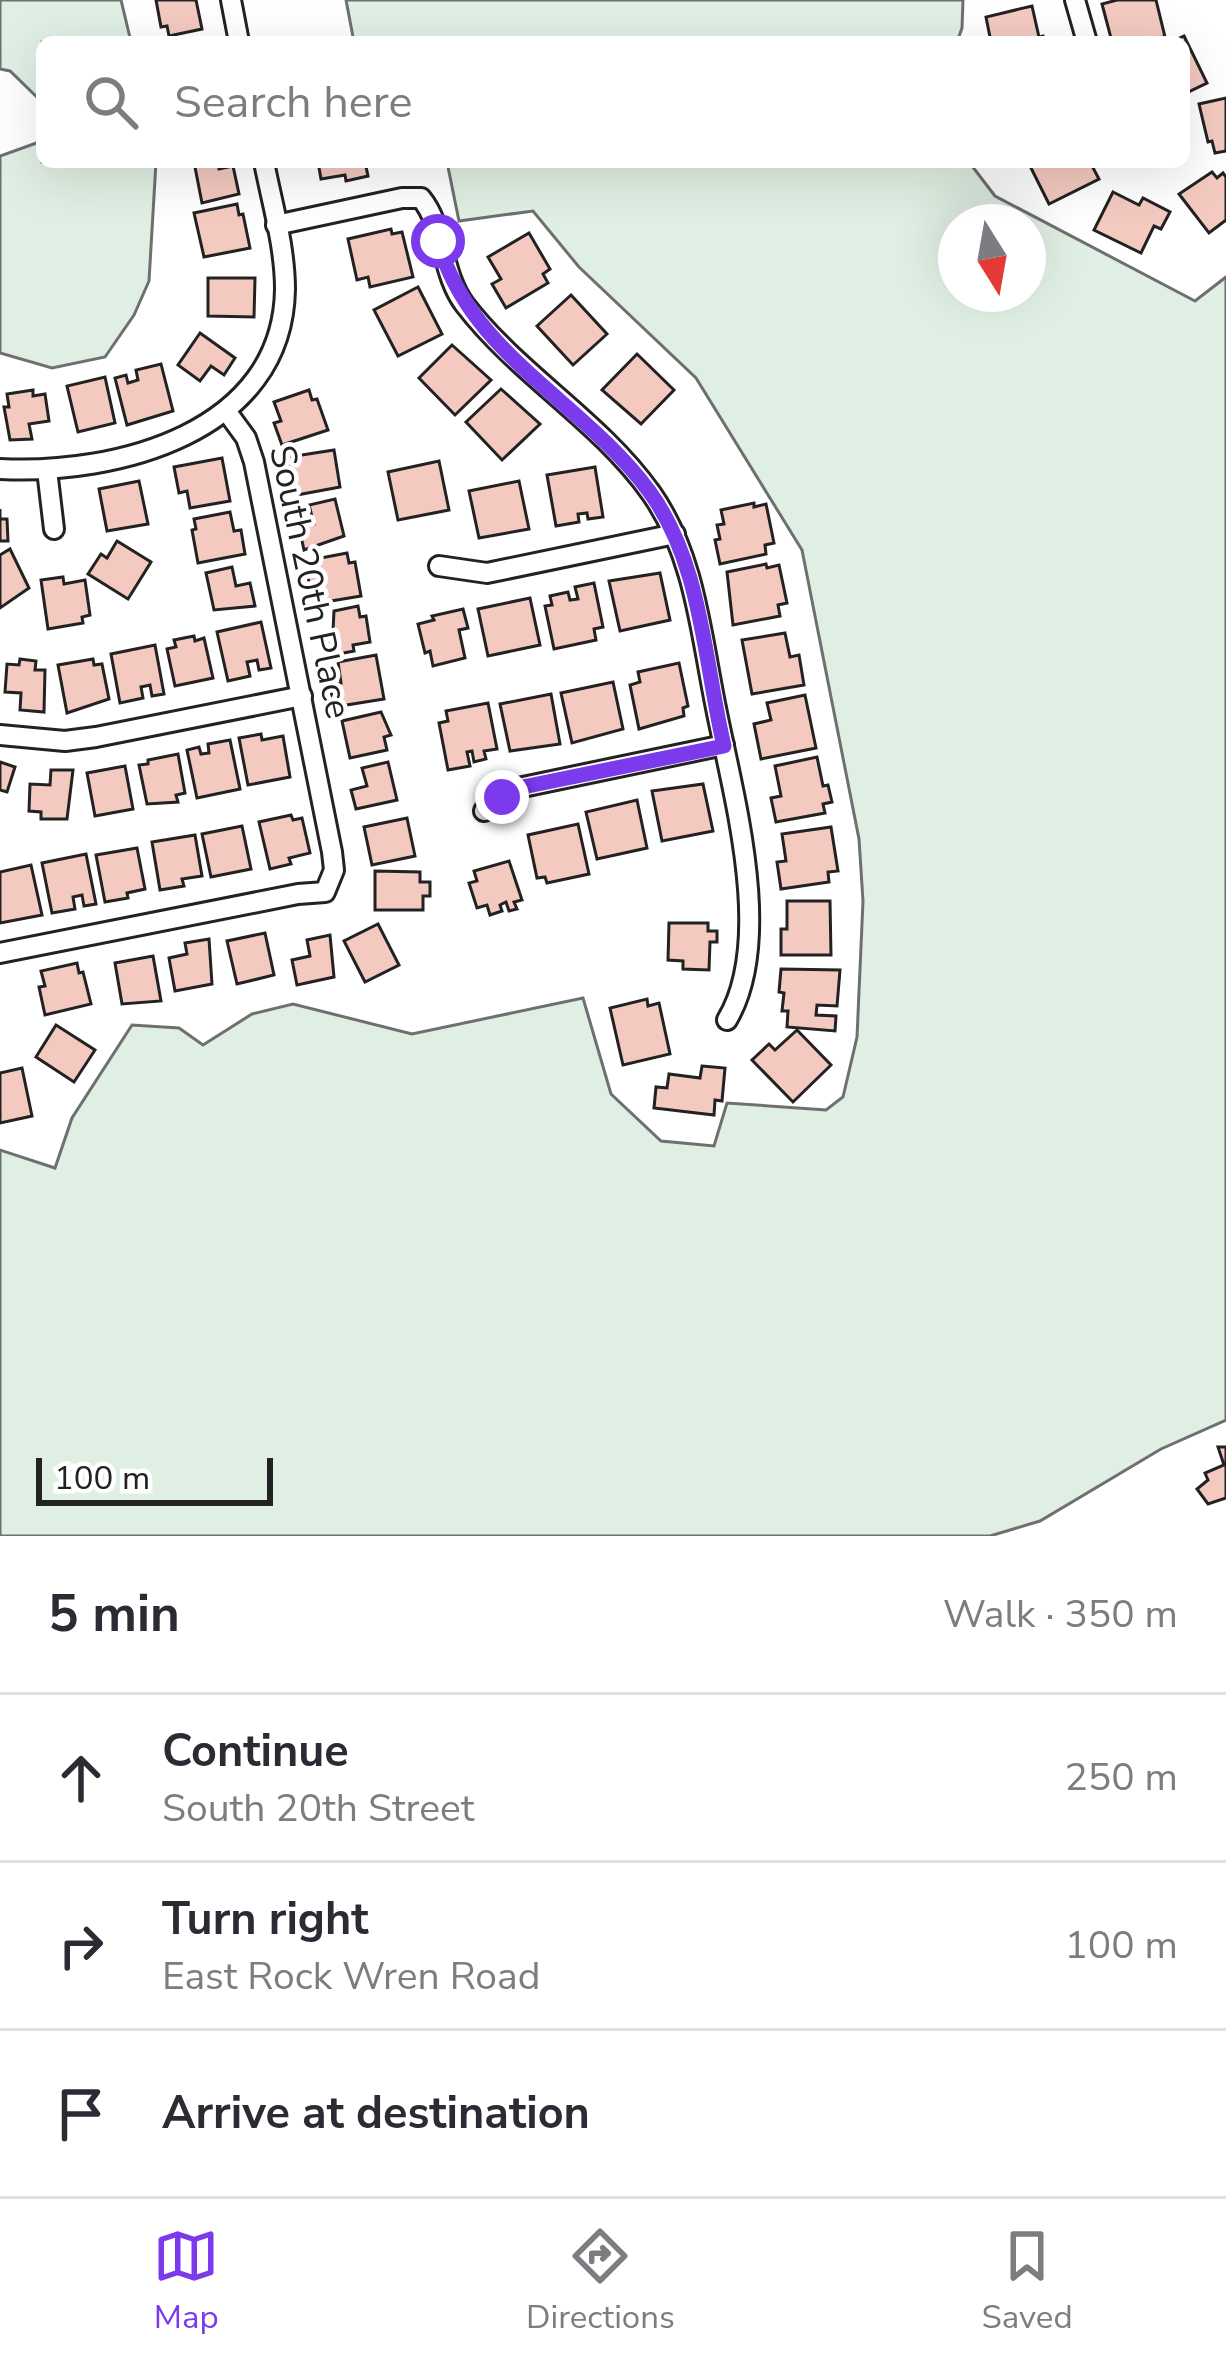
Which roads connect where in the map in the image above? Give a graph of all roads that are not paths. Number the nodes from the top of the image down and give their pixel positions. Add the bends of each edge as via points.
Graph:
1 (231, 0) edge
2 (1075, 0) edge
3 (238, 36) edge
4 (1085, 36) edge
5 (265, 168) edge
6 (276, 225) junction
7 (227, 412) junction
8 (0, 470) edge
9 (47, 470) junction
10 (54, 529) dead end
11 (675, 534) junction
12 (439, 566) dead end
13 (302, 696) junction
14 (0, 735) edge
15 (724, 746) junction
16 (484, 811) dead end
17 (0, 952) edge
18 (727, 1020) dead end

1 - 3 street
2 - 4 street
5 - 6 street, South 20th Place
6 - 7 street, South 20th Place via 285,290 279,326 256,377
6 - 11 street via 421,198 461,300 628,465
7 - 9 street via 178,441
7 - 13 street, South 20th Place via 254,462
8 - 9 street
9 - 10 street
11 - 12 street via 487,573
11 - 15 street
13 - 14 street via 81,740
13 - 17 street, South 20th Place via 332,852 325,892
15 - 16 street via 518,788
15 - 18 street via 748,890 744,981

